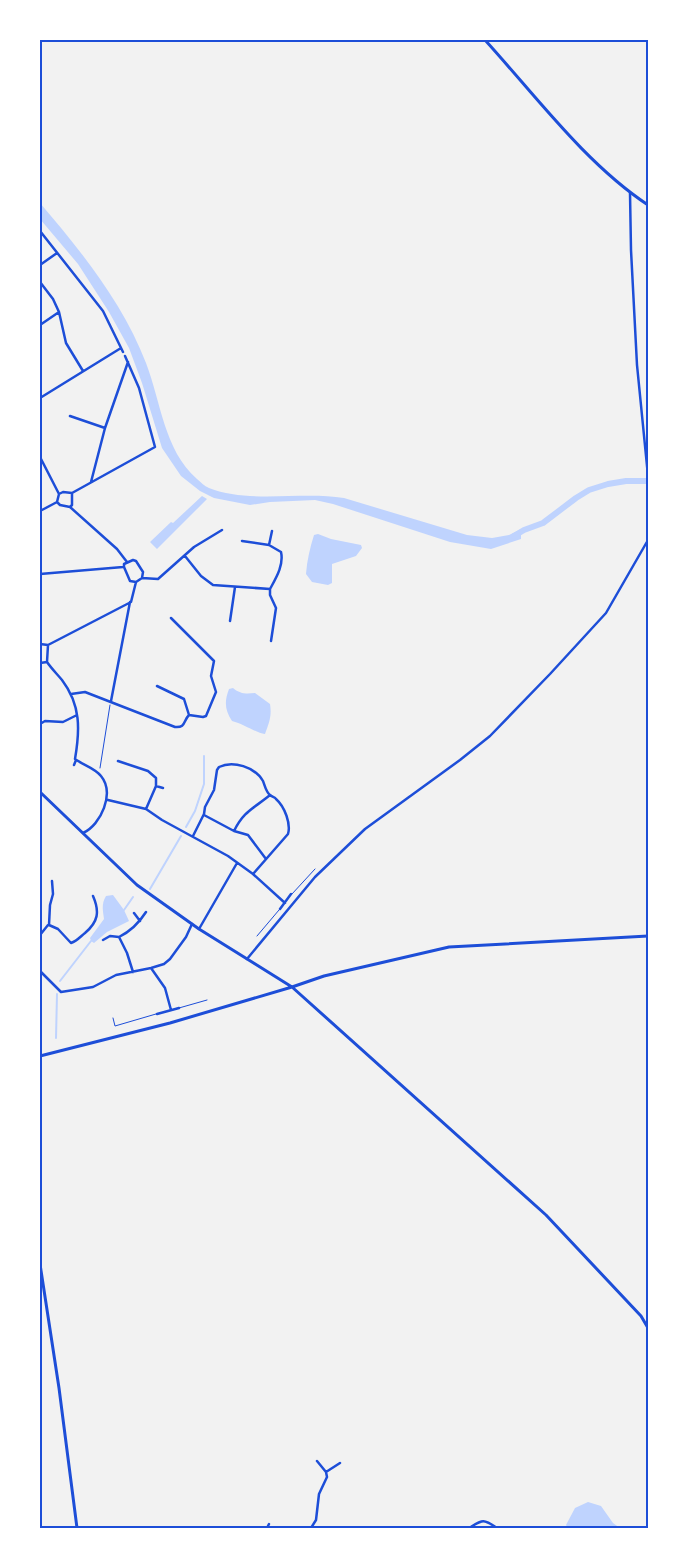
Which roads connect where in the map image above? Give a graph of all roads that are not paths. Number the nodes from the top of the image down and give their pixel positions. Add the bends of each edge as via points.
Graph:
1 (485, 40) edge
2 (630, 193) junction
3 (648, 205) edge
4 (40, 231) edge
5 (57, 253) junction
6 (40, 265) edge
7 (40, 282) edge
8 (59, 312) junction
9 (40, 325) edge
10 (121, 348) junction
11 (123, 352) dead end
12 (125, 356) dead end
13 (128, 362) junction
14 (83, 371) junction
15 (40, 398) edge
16 (70, 416) dead end
17 (105, 428) junction
18 (40, 457) edge
19 (648, 475) edge
20 (91, 482) junction
21 (72, 493) junction
22 (59, 494) junction
23 (57, 502) junction
24 (70, 507) junction
25 (40, 511) edge
26 (222, 530) dead end
27 (272, 531) dead end
28 (648, 540) edge
29 (242, 541) dead end
30 (269, 545) junction
31 (185, 556) junction
32 (127, 562) junction
33 (124, 567) junction
34 (40, 574) edge
35 (142, 578) junction
36 (136, 582) junction
37 (235, 587) junction
38 (270, 589) junction
39 (130, 602) junction
40 (171, 618) dead end
41 (230, 621) dead end
42 (271, 641) dead end
43 (40, 644) edge
44 (48, 645) junction
45 (47, 662) junction
46 (40, 663) edge
47 (157, 686) dead end
48 (70, 694) junction
49 (111, 701) junction
50 (77, 715) junction
51 (189, 715) junction
52 (40, 724) edge
53 (76, 760) junction
54 (118, 761) dead end
55 (74, 765) dead end
56 (156, 786) junction
57 (163, 788) dead end
58 (40, 792) edge
59 (270, 795) junction
60 (108, 800) junction
61 (146, 809) junction
62 (204, 814) junction
63 (234, 831) junction
64 (83, 834) junction
65 (193, 836) junction
66 (266, 859) junction
67 (237, 862) junction
68 (315, 869) dead end
69 (253, 874) junction
70 (52, 881) dead end
71 (292, 894) joint
72 (93, 896) dead end
73 (285, 902) junction
74 (280, 909) joint
75 (146, 912) dead end
76 (134, 913) dead end
77 (140, 921) junction
78 (49, 924) junction
79 (192, 924) junction
80 (199, 929) junction
81 (40, 935) edge
82 (257, 936) dead end
83 (648, 936) edge
84 (119, 937) junction
85 (103, 940) dead end
86 (247, 959) junction
87 (151, 968) junction
88 (40, 971) edge
89 (133, 972) junction
90 (292, 987) junction
91 (207, 1000) dead end
92 (179, 1008) joint
93 (171, 1010) junction
94 (157, 1014) joint
95 (113, 1018) dead end
96 (40, 1056) edge
97 (40, 1264) edge
98 (648, 1328) edge
99 (317, 1461) dead end
100 (340, 1463) dead end
101 (326, 1472) junction
102 (269, 1524) dead end
103 (77, 1528) edge
104 (267, 1528) edge
105 (311, 1528) edge
106 (469, 1528) edge
107 (497, 1528) edge

1 - 2 street via 568,134
2 - 3 street
2 - 19 street via 637,365
4 - 5 street
5 - 6 street
5 - 10 street via 103,311
7 - 8 street
8 - 9 street
8 - 14 street via 66,343
10 - 11 street
10 - 14 street
12 - 13 street
13 - 17 street
13 - 20 street via 155,447
14 - 15 street
16 - 17 street
17 - 20 street
18 - 22 street
20 - 21 street
21 - 22 street
21 - 24 street
22 - 23 street
23 - 24 street
23 - 25 street
24 - 32 street
26 - 31 street
27 - 30 street
28 - 86 street via 606,612 537,687 490,736 364,829 315,877
29 - 30 street
30 - 38 street via 281,552 282,558
31 - 35 street via 158,579
31 - 37 street via 213,586
32 - 33 street
32 - 35 street via 136,560 143,572
33 - 34 street
33 - 36 street via 130,581
35 - 36 street
36 - 39 street
37 - 38 street
37 - 41 street
38 - 42 street via 276,608
39 - 44 street
39 - 49 street
40 - 51 street via 214,662 211,676 216,692 206,716
43 - 44 street
44 - 45 street
45 - 46 street
45 - 48 street
47 - 51 street via 184,700
48 - 49 street via 85,692
48 - 50 street
49 - 51 street via 174,727 183,726
50 - 52 street via 63,722 45,721
50 - 53 street
53 - 55 street
53 - 60 street via 100,774
54 - 56 street via 152,774 156,778
56 - 57 street
56 - 61 street
58 - 64 street
59 - 62 street via 257,772 244,766 222,765 216,770 214,790
59 - 63 street via 247,811
59 - 66 street via 278,800 290,827 288,834
60 - 61 street
60 - 64 street via 99,818
61 - 65 street
62 - 63 street
62 - 65 street
63 - 66 street via 248,835
64 - 79 street via 137,885
65 - 67 street
66 - 69 street
67 - 69 street
67 - 80 street
68 - 71 lane
69 - 73 street
70 - 78 street
71 - 73 street
72 - 78 street via 98,914 94,924 76,941 71,943
73 - 74 street
74 - 82 lane
75 - 77 street
76 - 77 street
77 - 84 street
78 - 81 street
79 - 80 street
79 - 87 street via 170,959
80 - 86 street
83 - 90 street via 449,948 324,976
84 - 85 street via 110,936
84 - 89 street
86 - 90 street
87 - 89 street
87 - 93 street via 165,988
88 - 89 street via 61,992 93,987 116,975
90 - 96 street via 170,1023
90 - 98 street via 546,1215
91 - 92 lane
92 - 93 street
93 - 94 street
94 - 95 lane via 114,1026
97 - 103 street
99 - 101 street
100 - 101 street
101 - 105 street via 326,1482 318,1498 316,1520
102 - 104 street
106 - 107 street via 484,1520

